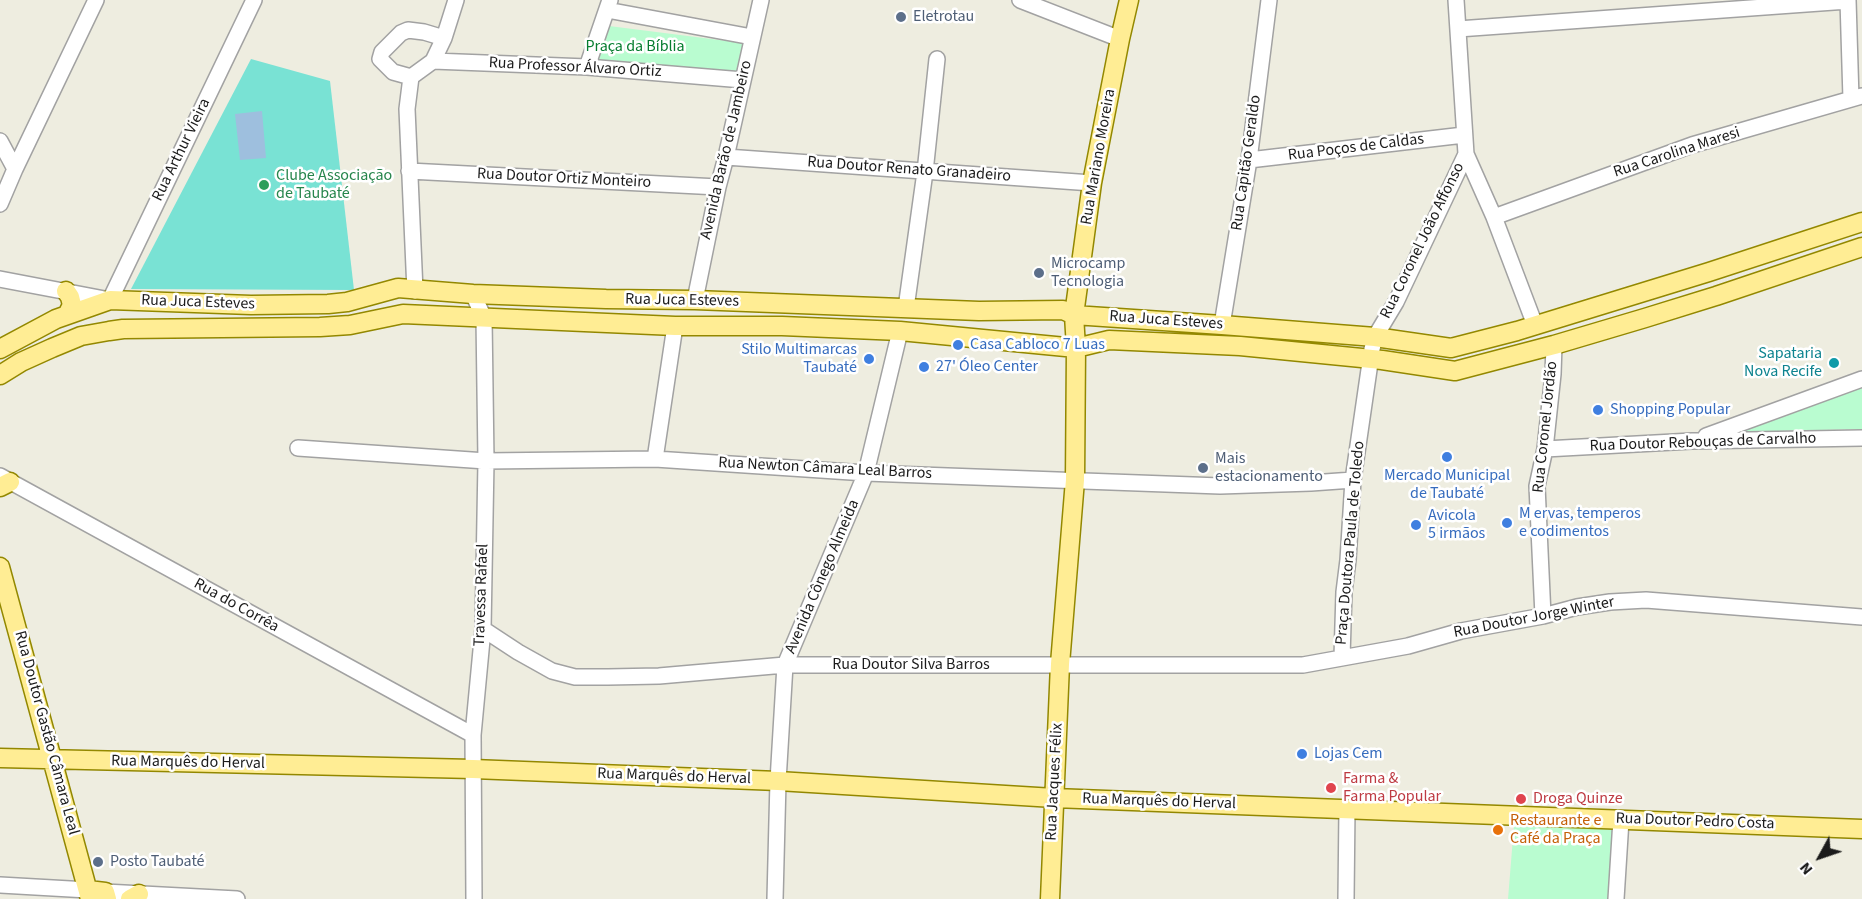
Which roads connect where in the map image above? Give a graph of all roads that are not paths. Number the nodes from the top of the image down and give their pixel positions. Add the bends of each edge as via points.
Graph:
1 (96, 0) edge
2 (254, 0) edge
3 (456, 0) edge
4 (761, 0) edge
5 (1020, 0) edge
6 (1129, 0) edge
7 (1269, 0) edge
8 (1456, 0) edge
9 (1848, 1) edge
10 (608, 5) edge
11 (1458, 29) junction
12 (752, 37) junction
13 (444, 38) junction
14 (1120, 39) junction
15 (937, 59) dead end
16 (433, 61) junction
17 (587, 67) junction
18 (411, 76) junction
19 (743, 80) junction
20 (1856, 98) edge
21 (1464, 135) junction
22 (1, 145) edge
23 (1466, 154) junction
24 (726, 157) junction
25 (1249, 160) junction
26 (15, 169) junction
27 (410, 171) junction
28 (925, 172) junction
29 (1092, 183) junction
30 (718, 187) junction
31 (0, 204) edge
32 (1494, 217) junction
33 (1862, 222) edge
34 (1862, 247) edge
35 (0, 279) edge
36 (421, 290) junction
37 (66, 291) junction
38 (1638, 293) junction
39 (473, 294) junction
40 (587, 298) junction
41 (110, 300) junction
42 (694, 300) junction
43 (906, 308) junction
44 (67, 315) junction
45 (428, 315) junction
46 (1074, 315) junction
47 (484, 318) junction
48 (1645, 318) junction
49 (585, 322) junction
50 (1222, 325) junction
51 (1535, 325) junction
52 (675, 326) junction
53 (900, 331) junction
54 (1375, 338) junction
55 (1554, 345) junction
56 (1076, 348) junction
57 (0, 350) edge
58 (1370, 358) junction
59 (0, 375) edge
60 (1862, 379) edge
61 (1862, 438) edge
62 (1692, 441) junction
63 (298, 448) dead end
64 (1545, 449) junction
65 (655, 459) junction
66 (486, 461) junction
67 (866, 473) junction
68 (1075, 480) junction
69 (1353, 480) junction
70 (3, 482) edge
71 (0, 567) edge
72 (1543, 616) junction
73 (1862, 616) edge
74 (483, 629) junction
75 (1346, 656) junction
76 (1060, 664) junction
77 (786, 665) junction
78 (472, 735) junction
79 (0, 758) edge
80 (54, 760) junction
81 (473, 769) junction
82 (778, 781) junction
83 (1054, 798) junction
84 (1347, 808) junction
85 (1621, 820) junction
86 (1862, 829) edge
87 (0, 885) edge
88 (98, 895) edge
89 (134, 897) edge
90 (237, 899) edge
91 (474, 899) edge
92 (775, 899) edge
93 (1050, 899) edge
94 (1346, 899) edge
95 (1616, 899) edge

1 - 26 street
2 - 41 street, Rua Arthur Vieira
3 - 13 street
4 - 12 street, Avenida Barão de Jambeiro
5 - 14 street
6 - 14 main road, Rua Mariano Moreira
7 - 25 street, Rua Capitão Geraldo
8 - 11 street, Rua Coronel João Affonso
9 - 11 street
9 - 20 street
10 - 12 street
10 - 17 street
11 - 21 street, Rua Coronel João Affonso
12 - 19 street, Avenida Barão de Jambeiro
13 - 16 street
13 - 18 street via 408,30 382,52 380,59 393,72
14 - 29 main road, Rua Mariano Moreira
15 - 28 street
16 - 17 street, Rua Professor Álvaro Ortiz
16 - 18 street
17 - 19 street, Rua Professor Álvaro Ortiz
18 - 27 street via 406,110
19 - 24 street, Avenida Barão de Jambeiro
20 - 32 street, Rua Carolina Maresi via 1692,146
21 - 23 street, Rua Coronel João Affonso
21 - 25 street, Rua Poços de Caldas
22 - 26 street
23 - 32 street
23 - 54 street, Rua Coronel João Affonso
24 - 28 street, Rua Doutor Renato Granadeiro
24 - 30 street, Avenida Barão de Jambeiro
25 - 50 street, Rua Capitão Geraldo
26 - 31 street
27 - 30 street, Rua Doutor Ortiz Monteiro
27 - 36 street
28 - 29 street, Rua Doutor Renato Granadeiro
28 - 43 street
29 - 46 main road, Rua Mariano Moreira
30 - 42 street, Avenida Barão de Jambeiro
32 - 51 street
33 - 38 main road, Rua Juca Esteves
34 - 48 main road, Rua Juca Esteves
35 - 37 street
36 - 39 main road, Rua Juca Esteves
36 - 41 main road, Rua Juca Esteves via 398,288 320,305
36 - 45 main road
37 - 41 street
37 - 44 main road via 72,304
38 - 48 main road
38 - 51 main road, Rua Juca Esteves
39 - 40 main road, Rua Juca Esteves
39 - 47 street, Travessa Rafael
40 - 42 main road, Rua Juca Esteves
40 - 49 main road
41 - 44 main road, Rua Juca Esteves
42 - 43 main road, Rua Juca Esteves
43 - 46 main road, Rua Juca Esteves via 1063,310
44 - 57 main road, Rua Juca Esteves
45 - 47 main road, Rua Juca Esteves
45 - 59 main road, Rua Juca Esteves via 403,314 320,327 123,329 81,336
46 - 50 main road, Rua Juca Esteves
46 - 56 main road, Rua Mariano Moreira
47 - 49 main road, Rua Juca Esteves
47 - 66 street, Travessa Rafael
48 - 55 main road, Rua Juca Esteves
49 - 52 main road, Rua Juca Esteves
50 - 54 main road, Rua Juca Esteves
51 - 54 main road, Rua Juca Esteves via 1451,348
52 - 53 main road, Rua Juca Esteves
52 - 65 street
53 - 56 main road, Rua Juca Esteves
53 - 67 street, Avenida Cônego Almeida
54 - 58 street, Rua Coronel João Affonso
55 - 58 main road, Rua Juca Esteves via 1455,371
55 - 64 street, Rua Coronel Jordão
56 - 58 main road, Rua Juca Esteves via 1109,340 1240,346
56 - 68 main road
58 - 69 street, Praça Doutora Paula de Toledo
60 - 62 street
61 - 62 street, Rua Doutor Rebouças de Carvalho
62 - 64 street, Rua Doutor Rebouças de Carvalho
63 - 66 street, Rua Newton Câmara Leal Barros
64 - 72 street, Rua Coronel Jordão via 1537,486
65 - 66 street, Rua Newton Câmara Leal Barros
65 - 67 street, Rua Newton Câmara Leal Barros
66 - 74 street, Travessa Rafael
67 - 68 street, Rua Newton Câmara Leal Barros
67 - 77 street, Avenida Cônego Almeida
68 - 69 street, Rua Newton Câmara Leal Barros via 1221,486
68 - 76 main road
69 - 75 street, Praça Doutora Paula de Toledo via 1344,592
70 - 78 street, Rua do Corrêa
71 - 80 main road, Rua Doutor Gastão Câmara Leal
72 - 73 street, Rua Doutor Jorge Winter via 1577,607 1646,600
72 - 75 street, Rua Doutor Jorge Winter
74 - 77 street, Rua Doutor Silva Barros via 552,671 575,676 659,676
74 - 78 street, Travessa Rafael
75 - 76 street, Rua Doutor Silva Barros via 1304,665
76 - 77 street, Rua Doutor Silva Barros
76 - 83 main road, Rua Jacques Félix
77 - 82 street, Avenida Cônego Almeida
78 - 81 street, Travessa Rafael
79 - 80 main road, Rua Marquês do Herval
80 - 81 main road, Rua Marquês do Herval
80 - 88 main road, Rua Doutor Gastão Câmara Leal
81 - 82 main road, Rua Marquês do Herval
81 - 91 street, Travessa Rafael
82 - 83 main road, Rua Marquês do Herval
82 - 92 street, Avenida Cônego Almeida
83 - 84 main road, Rua Marquês do Herval
83 - 93 main road, Rua Jacques Félix
84 - 85 main road, Rua Doutor Pedro Costa
84 - 94 street
85 - 86 main road, Rua Doutor Pedro Costa
85 - 95 street
87 - 88 street
88 - 89 street
89 - 90 street

